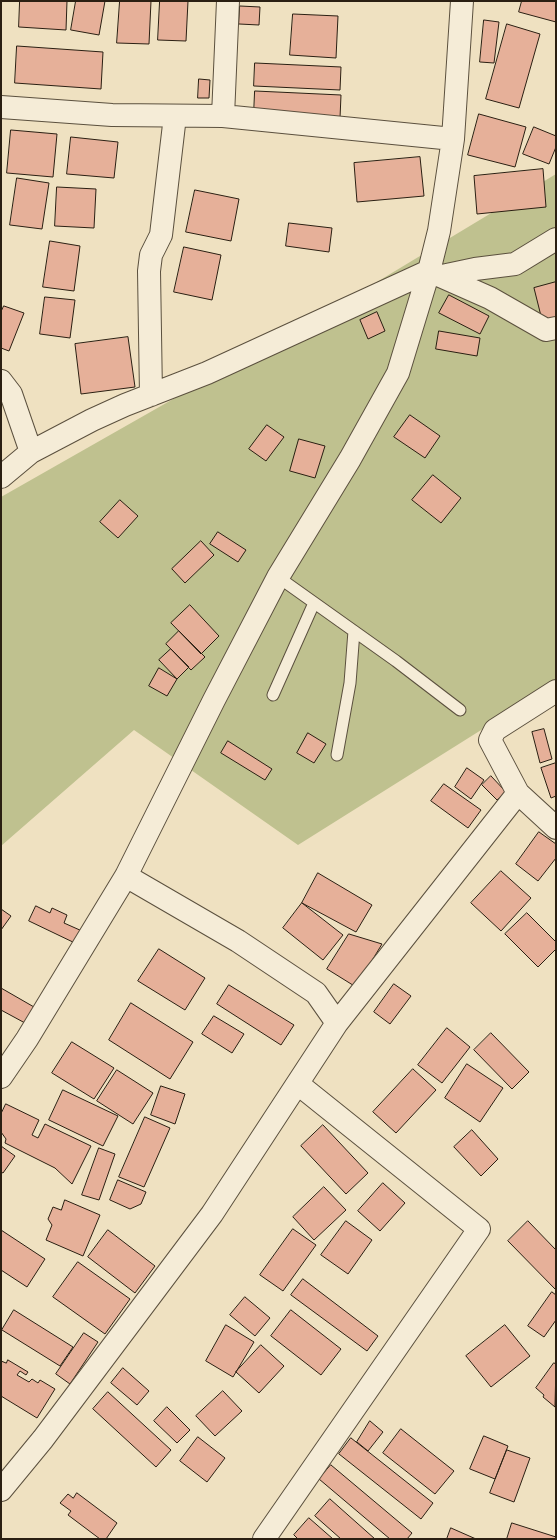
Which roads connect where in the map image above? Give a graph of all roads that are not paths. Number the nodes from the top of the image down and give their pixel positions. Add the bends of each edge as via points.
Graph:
1 (228, 1) edge
2 (462, 1) edge
3 (1, 106) edge
4 (175, 116) junction
5 (223, 116) junction
6 (453, 139) junction
7 (556, 239) edge
8 (436, 274) junction
9 (556, 328) edge
10 (1, 381) edge
11 (151, 395) junction
12 (31, 452) junction
13 (1, 477) edge
14 (278, 577) junction
15 (314, 603) junction
16 (354, 631) junction
17 (556, 691) edge
18 (273, 695) dead end
19 (460, 710) dead end
20 (337, 755) dead end
21 (518, 793) junction
22 (556, 828) edge
23 (126, 876) junction
24 (337, 1023) junction
25 (1, 1077) edge
26 (298, 1084) junction
27 (1, 1490) edge
28 (264, 1539) edge

1 - 5 street
2 - 6 street
3 - 4 street via 112,115
4 - 5 street
4 - 11 street via 161,234 151,255 149,271
5 - 6 street
6 - 8 street
7 - 8 street via 515,264
8 - 9 street via 490,298 546,330
8 - 11 street
8 - 14 street via 398,373
10 - 12 street via 11,394
11 - 12 street via 92,420
12 - 13 street
14 - 15 lane
14 - 23 street
15 - 16 lane
15 - 18 lane
16 - 19 lane
16 - 20 lane via 350,683
17 - 21 street via 492,734 490,740
21 - 22 street
21 - 24 street
23 - 24 street via 238,941 316,994
23 - 25 street
24 - 26 street
26 - 27 street via 212,1214
26 - 28 street via 479,1229

